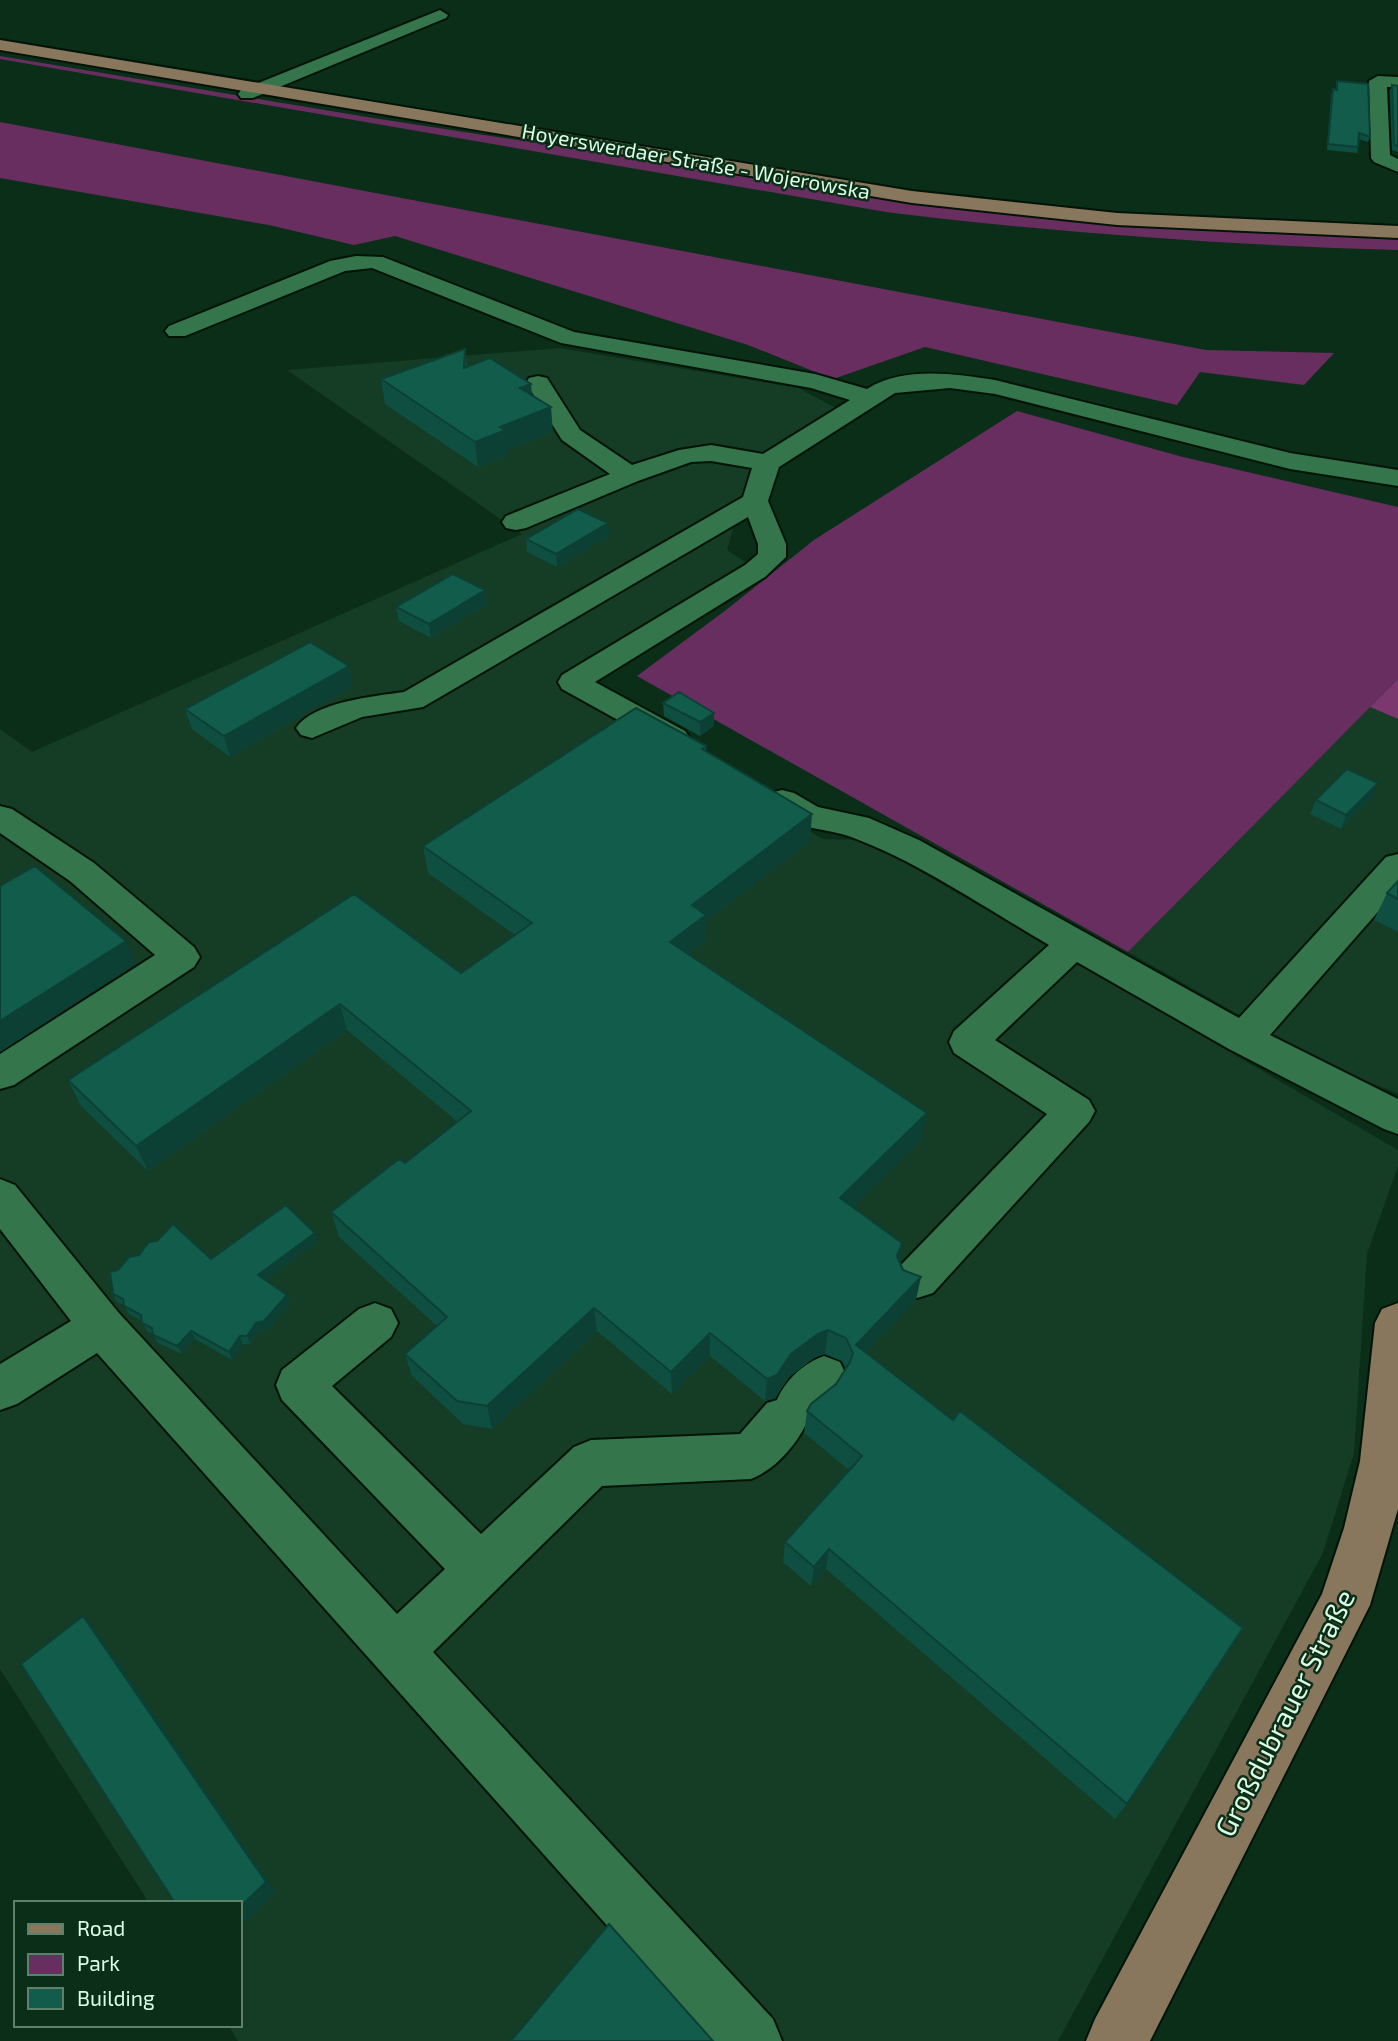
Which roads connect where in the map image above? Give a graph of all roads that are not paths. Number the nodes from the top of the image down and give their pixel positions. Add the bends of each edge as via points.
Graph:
1 (440, 15) dead end
2 (0, 45) edge
3 (1398, 82) edge
4 (255, 91) junction
5 (1398, 166) edge
6 (1398, 232) edge
7 (177, 331) dead end
8 (538, 383) dead end
9 (867, 397) junction
10 (767, 463) junction
11 (629, 475) junction
12 (1398, 478) edge
13 (755, 501) junction
14 (516, 522) dead end
15 (312, 728) dead end
16 (695, 750) edge
17 (782, 801) edge
18 (0, 817) edge
19 (1398, 866) edge
20 (1073, 944) junction
21 (1243, 1039) junction
22 (0, 1074) edge
23 (1398, 1118) edge
24 (0, 1197) edge
25 (917, 1279) edge
26 (375, 1323) dead end
27 (1398, 1324) edge
28 (102, 1326) junction
29 (0, 1389) edge
30 (802, 1401) dead end
31 (480, 1569) junction
32 (396, 1651) junction
33 (751, 2041) edge
34 (1116, 2041) edge

1 - 4 street
2 - 4 main road, Hoyerswerdaer Straße - Wojerowska
3 - 5 street via 1378,81 1381,158
4 - 6 main road, Hoyerswerdaer Straße - Wojerowska via 912,197 1116,219
7 - 9 street via 338,266 375,262 569,338 815,381
8 - 11 street via 571,435
9 - 10 street
9 - 12 street via 912,382 995,387 1290,461
10 - 11 street via 711,453 688,455
10 - 13 street
11 - 14 street
13 - 15 street via 412,700 355,708
13 - 16 street via 772,544 772,557 573,682
17 - 20 street via 809,817 857,825 907,848
18 - 22 street via 82,872 181,957
19 - 21 street
20 - 21 street
20 - 25 street via 968,1042 1075,1111
21 - 23 street
24 - 28 street
26 - 31 street via 299,1385
27 - 34 main road, Großdubrauer Straße via 1384,1461 1344,1605
28 - 29 street
28 - 32 street
30 - 31 street via 751,1456 591,1463
31 - 32 street
32 - 33 street

